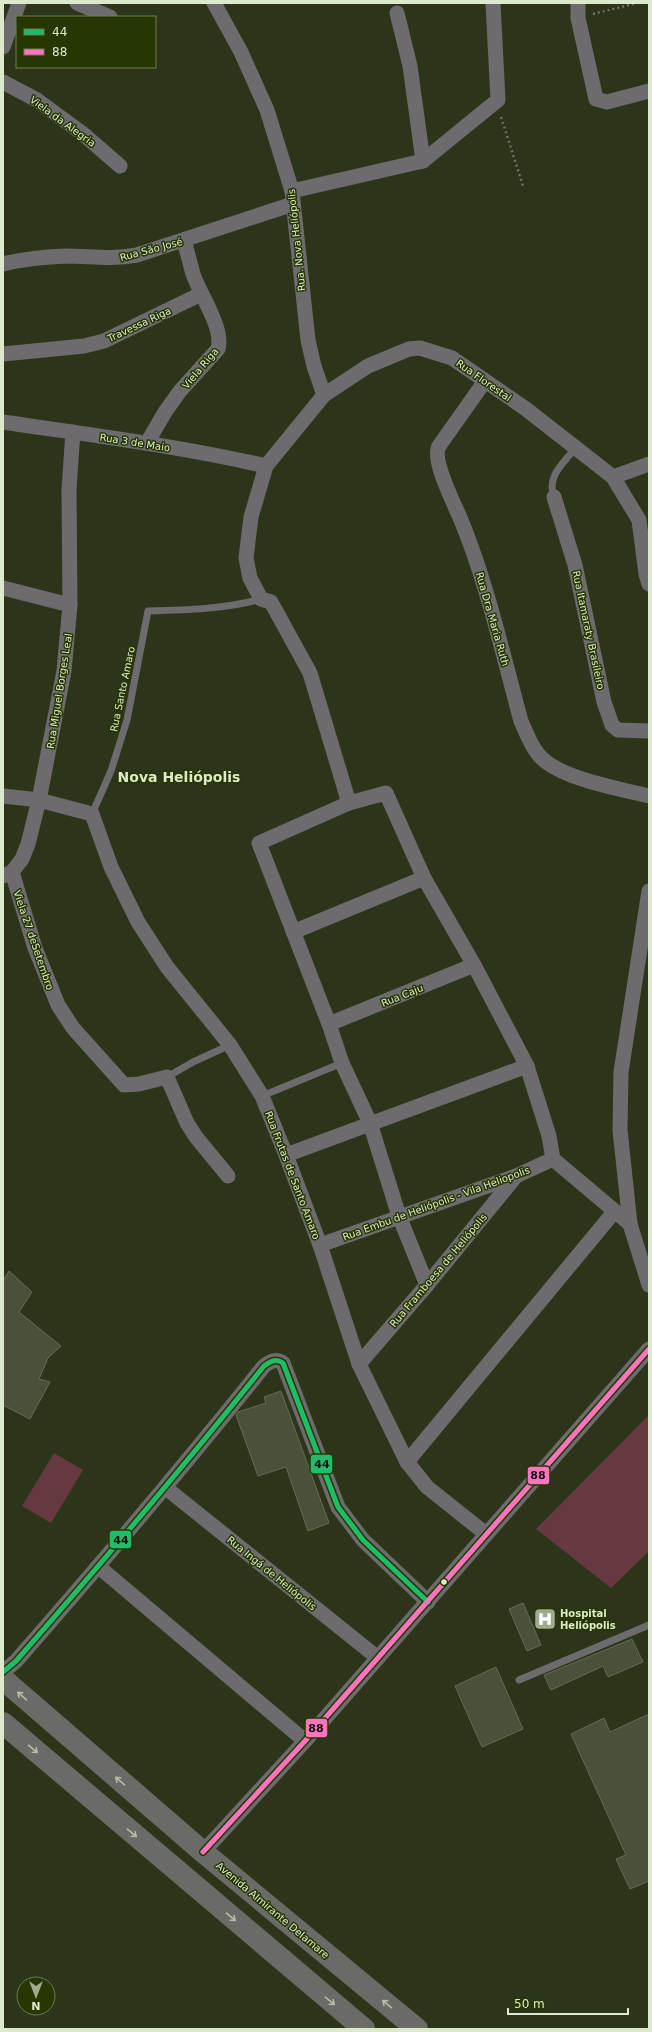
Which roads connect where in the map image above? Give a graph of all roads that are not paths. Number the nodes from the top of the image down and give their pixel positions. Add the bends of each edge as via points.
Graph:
1 (19, 3) edge
2 (77, 3) edge
3 (214, 3) edge
4 (493, 3) edge
5 (578, 3) edge
6 (397, 13) dead end
7 (108, 16) edge
8 (3, 47) edge
9 (3, 82) edge
10 (649, 91) edge
11 (423, 161) junction
12 (120, 166) dead end
13 (293, 197) junction
14 (184, 240) junction
15 (3, 264) edge
16 (201, 294) junction
17 (3, 354) edge
18 (485, 381) junction
19 (324, 395) junction
20 (3, 422) edge
21 (73, 432) junction
22 (147, 443) junction
23 (576, 447) junction
24 (649, 464) edge
25 (266, 466) junction
26 (613, 477) junction
27 (554, 497) joint
28 (649, 584) edge
29 (3, 588) edge
30 (266, 600) junction
31 (70, 605) junction
32 (649, 731) edge
33 (3, 796) edge
34 (649, 796) edge
35 (39, 800) junction
36 (349, 803) junction
37 (92, 814) junction
38 (7, 874) edge
39 (424, 878) junction
40 (649, 891) edge
41 (293, 932) junction
42 (474, 966) junction
43 (329, 1024) junction
44 (230, 1045) junction
45 (342, 1063) junction
46 (527, 1066) junction
47 (168, 1077) junction
48 (262, 1096) junction
49 (370, 1123) junction
50 (286, 1155) junction
51 (553, 1159) junction
52 (228, 1176) dead end
53 (516, 1176) junction
54 (614, 1212) junction
55 (399, 1216) junction
56 (630, 1224) junction
57 (320, 1245) junction
58 (427, 1285) junction
59 (649, 1285) edge
60 (649, 1349) edge
61 (359, 1364) junction
62 (407, 1462) junction
63 (166, 1488) junction
64 (486, 1534) junction
65 (99, 1567) junction
66 (428, 1602) junction
67 (649, 1625) edge
68 (378, 1658) junction
69 (3, 1672) edge
70 (3, 1679) edge
71 (519, 1680) dead end
72 (3, 1724) edge
73 (305, 1741) junction
74 (203, 1852) junction
75 (364, 2029) edge
76 (417, 2029) edge

1 - 8 street
2 - 7 street
3 - 13 street, Rua. Nova Heliópolis via 241,52 267,110
4 - 11 street via 498,100
5 - 10 street via 578,18 596,99 607,102
6 - 11 street via 410,66
9 - 12 street, Viela da Alegria via 37,100 82,133
11 - 13 street, Rua São José
13 - 14 street, Rua São José
13 - 19 street, Rua. Nova Heliópolis via 308,340
14 - 15 street, Rua São José via 116,259 66,256
14 - 16 street, Viela Riga
16 - 17 street, Travessa Riga via 104,341 84,346
16 - 22 street, Viela Riga via 217,329 218,349 180,391
18 - 19 street, Rua Florestal via 452,358 420,348 409,349 368,366
18 - 23 street, Rua Florestal
18 - 34 street, Rua Dra Maria Ruth via 437,449 437,459 472,546 521,721 538,755 557,770
19 - 25 street, Rua Florestal
20 - 21 street, Rua 3 de Maio
21 - 22 street, Rua 3 de Maio
21 - 31 street, Rua Miguel Borges Leal via 69,489
22 - 25 street, Rua 3 de Maio via 222,455
23 - 26 street, Rua Florestal
23 - 27 lane via 553,476 551,490
24 - 26 street
25 - 30 street, Rua Florestal via 251,517 246,558 250,578
26 - 28 street, Rua Florestal via 639,520
27 - 32 street, Rua Itamaraty Brasileiro via 575,565 604,702 612,725 618,730
29 - 31 street
30 - 36 street, Rua Florestal via 310,673
30 - 37 lane, Rua Santo Amaro via 207,609 148,611 127,720 111,771
31 - 35 street, Rua Miguel Borges Leal via 64,671
33 - 35 street
35 - 37 street
35 - 38 street, Rua Miguel Borges Leal via 22,858
36 - 39 street via 386,793
36 - 41 street via 259,843
37 - 44 street, Rua Frutas de Santo Amaro via 111,867 138,922 168,967
38 - 47 street, Viela 27 deSetembro via 48,983 73,1028 124,1085
39 - 41 street
39 - 42 street
40 - 56 street via 620,1072 620,1130
41 - 43 street
42 - 43 street, Rua Caju
42 - 46 street
43 - 45 street
44 - 47 lane via 192,1062
44 - 48 street, Rua Frutas de Santo Amaro
45 - 48 lane
45 - 49 street
46 - 49 street
46 - 51 street via 549,1136
47 - 52 street via 190,1128
48 - 50 street, Rua Frutas de Santo Amaro
49 - 50 street
49 - 55 street
50 - 57 street, Rua Frutas de Santo Amaro
51 - 53 street, Rua Embu de Heliópolis - Vila Heliopolis
51 - 54 street
53 - 55 street, Rua Embu de Heliópolis - Vila Heliopolis
53 - 58 street, Rua Framboesa de Heliópolis
54 - 56 street
54 - 62 street
55 - 57 street, Rua Embu de Heliópolis - Vila Heliopolis
55 - 58 street
56 - 59 street
57 - 61 street, Rua Frutas de Santo Amaro
58 - 61 street, Rua Framboesa de Heliópolis
60 - 64 lane
61 - 62 lane
62 - 64 street via 427,1487
63 - 65 street
63 - 66 street via 264,1366 279,1360 283,1363 338,1507 363,1540
63 - 68 street, Rua Ingá de Heliópolis
64 - 66 street
65 - 69 street via 16,1661
65 - 73 street
66 - 68 street
67 - 71 lane
68 - 73 street
74 -> 70 main road, Avenida Almirante Delamare
72 -> 75 main road
73 - 74 street
76 -> 74 main road, Avenida Almirante Delamare

